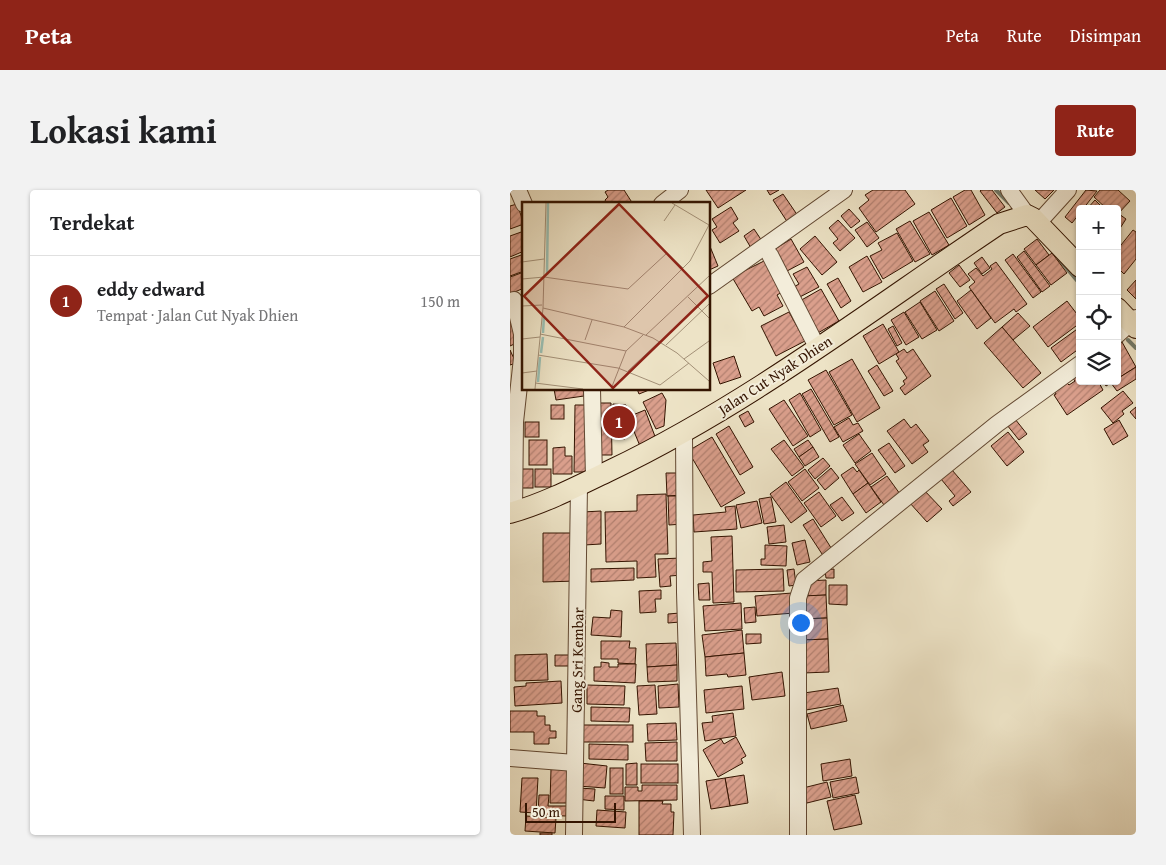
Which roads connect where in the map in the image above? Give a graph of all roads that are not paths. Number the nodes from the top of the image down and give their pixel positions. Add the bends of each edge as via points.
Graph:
1 (680, 190) edge
2 (844, 190) edge
3 (1009, 190) edge
4 (1068, 190) edge
5 (665, 202) edge
6 (1033, 219) junction
7 (770, 255) dead end
8 (1076, 263) edge
9 (710, 285) edge
10 (516, 299) edge
11 (1121, 314) edge
12 (1130, 326) edge
13 (817, 347) junction
14 (1076, 367) edge
15 (592, 390) edge
16 (684, 432) junction
17 (587, 482) junction
18 (512, 513) edge
19 (510, 758) edge
20 (575, 763) junction
21 (574, 835) edge
22 (692, 835) edge
23 (798, 835) edge

1 - 5 street
2 - 9 street
3 - 6 street
4 - 6 street
6 - 8 main road
6 - 13 main road, Jalan Cut Nyak Dhien via 999,224
7 - 13 street
10 - 18 street via 522,351 515,422
11 - 12 main road
13 - 16 main road, Jalan Cut Nyak Dhien
14 - 23 street via 996,424 804,580 798,598
15 - 17 street, Gang Sri Kembar
16 - 17 main road, Jalan Cut Nyak Dhien
16 - 22 street
17 - 18 main road, Jalan Cut Nyak Dhien
17 - 20 street, Gang Sri Kembar
19 - 20 street
20 - 21 street, Gang Sri Kembar

